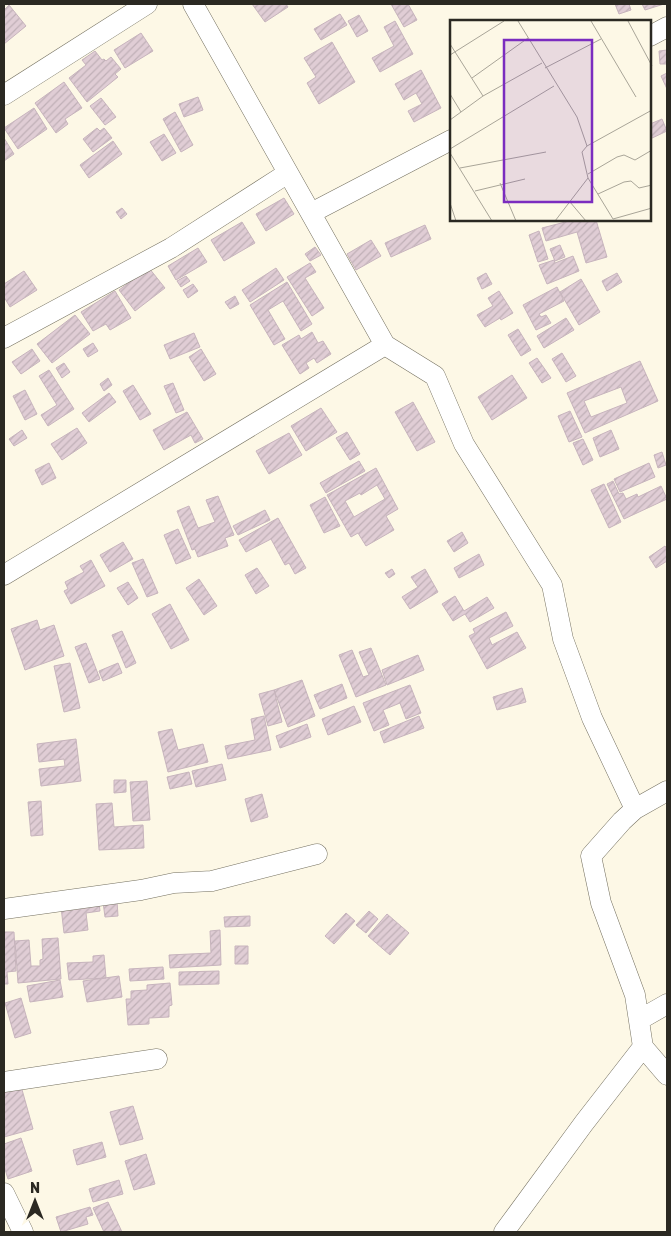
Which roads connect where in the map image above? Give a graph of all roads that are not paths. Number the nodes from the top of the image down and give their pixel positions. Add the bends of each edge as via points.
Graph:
1 (147, 4) edge
2 (193, 4) edge
3 (667, 27) edge
4 (651, 35) edge
5 (4, 95) edge
6 (450, 141) edge
7 (288, 173) junction
8 (311, 214) junction
9 (4, 338) edge
10 (385, 345) junction
11 (4, 575) edge
12 (667, 791) edge
13 (635, 809) junction
14 (316, 854) dead end
15 (4, 909) edge
16 (667, 1004) edge
17 (639, 1020) junction
18 (643, 1048) junction
19 (157, 1059) dead end
20 (667, 1074) edge
21 (4, 1082) edge
22 (4, 1193) edge
23 (23, 1232) edge
24 (505, 1232) edge

1 - 5 street
2 - 7 street
3 - 4 street
6 - 8 street
7 - 8 street
7 - 9 street via 171,248
8 - 10 street
10 - 11 street
10 - 13 street via 434,376 464,444 552,585 563,639 592,718
12 - 13 street
13 - 17 street via 591,856 601,903 635,995
14 - 15 street via 212,881 174,883
16 - 17 street
17 - 18 street
18 - 20 street
18 - 24 street
19 - 21 street
22 - 23 street

